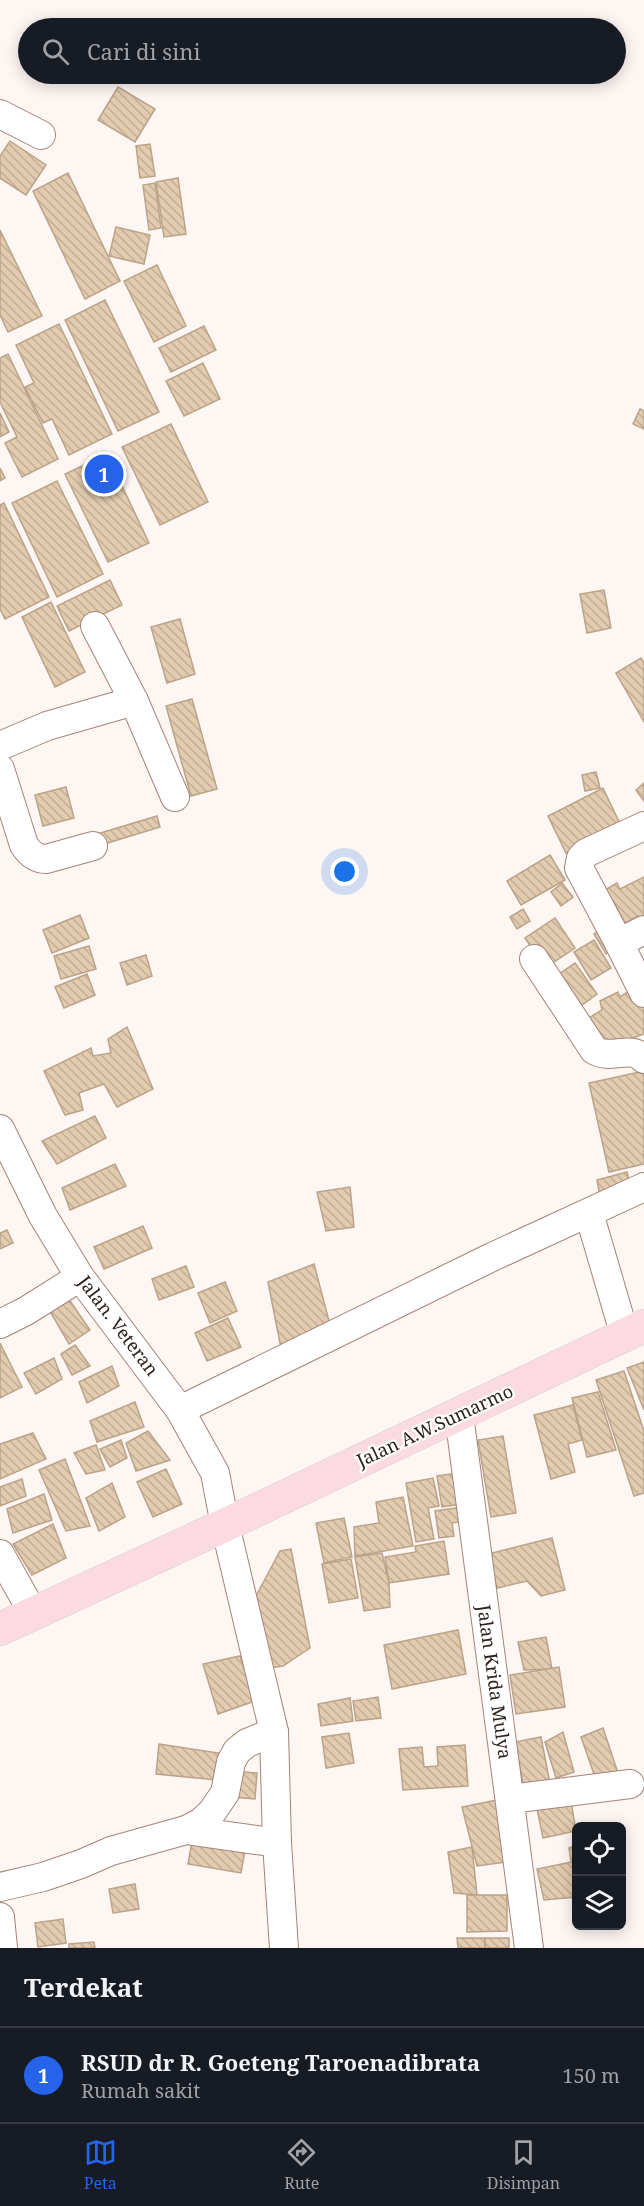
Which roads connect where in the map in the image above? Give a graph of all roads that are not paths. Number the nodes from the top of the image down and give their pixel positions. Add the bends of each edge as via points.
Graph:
1 (0, 114) edge
2 (41, 135) dead end
3 (95, 626) dead end
4 (134, 701) junction
5 (0, 746) edge
6 (0, 769) edge
7 (175, 797) dead end
8 (644, 826) edge
9 (93, 846) dead end
10 (644, 930) edge
11 (619, 943) junction
12 (534, 959) dead end
13 (644, 993) edge
14 (644, 1059) edge
15 (0, 1129) edge
16 (644, 1187) edge
17 (589, 1213) junction
18 (80, 1277) junction
19 (0, 1324) edge
20 (634, 1331) edge
21 (180, 1410) junction
22 (459, 1415) junction
23 (225, 1526) junction
24 (0, 1554) edge
25 (33, 1613) junction
26 (0, 1629) edge
27 (274, 1732) junction
28 (630, 1784) dead end
29 (510, 1799) junction
30 (186, 1830) junction
31 (277, 1843) junction
32 (0, 1887) edge
33 (0, 1917) edge
34 (3, 1948) edge
35 (284, 1948) edge
36 (529, 1948) edge

1 - 2 street
3 - 4 street
4 - 5 street via 47,726
4 - 7 street
6 - 9 street via 29,852 46,859
8 - 11 street via 580,858 581,873
10 - 11 street
11 - 13 street
12 - 14 street via 594,1050 607,1055 631,1051
15 - 18 street, Jalan. Veteran via 43,1216
16 - 17 street
17 - 20 street
17 - 21 street
18 - 19 street
18 - 21 street, Jalan. Veteran
20 - 22 main road, Jalan A.W.Sumarmo
21 - 23 street, Jalan. Veteran via 215,1473
22 - 23 main road, Jalan A.W.Sumarmo
22 - 29 street, Jalan Krida Mulya
23 - 25 main road, Jalan A.W.Sumarmo
23 - 27 street, Jalan. Veteran
24 - 25 street
25 - 26 main road, Jalan A.W.Sumarmo
27 - 30 street via 237,1751 225,1792 213,1812
27 - 31 street, Jalan. Veteran
28 - 29 street
29 - 36 street, Jalan Krida Mulya
30 - 31 street
30 - 32 street via 111,1851 43,1877
31 - 35 street, Jalan. Veteran
33 - 34 street

